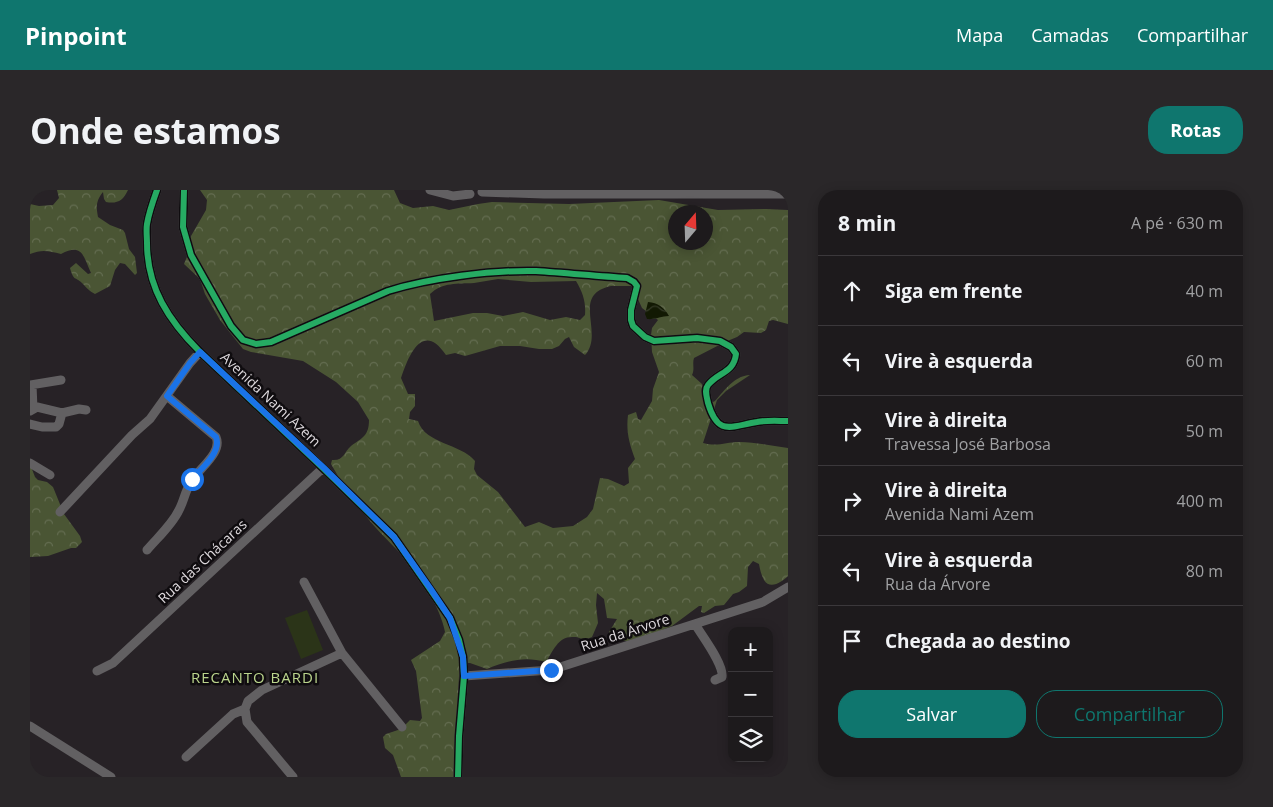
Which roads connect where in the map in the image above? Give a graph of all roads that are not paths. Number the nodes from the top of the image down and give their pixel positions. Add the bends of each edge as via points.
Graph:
1 (157, 190) edge
2 (184, 190) edge
3 (430, 190) edge
4 (482, 191) edge
5 (468, 192) edge
6 (677, 192) edge
7 (727, 192) edge
8 (788, 194) edge
9 (200, 352) junction
10 (61, 380) dead end
11 (31, 385) edge
12 (167, 396) junction
13 (32, 410) edge
14 (86, 410) dead end
15 (62, 413) junction
16 (788, 421) edge
17 (30, 424) edge
18 (30, 463) edge
19 (324, 468) junction
20 (50, 475) dead end
21 (60, 512) dead end
22 (147, 550) dead end
23 (304, 582) dead end
24 (788, 587) edge
25 (695, 624) junction
26 (342, 653) junction
27 (97, 671) dead end
28 (464, 676) junction
29 (715, 680) dead end
30 (245, 709) junction
31 (30, 726) edge
32 (402, 727) dead end
33 (186, 757) dead end
34 (111, 777) edge
35 (293, 777) edge
36 (458, 777) edge

1 - 9 street, Avenida Nami Azem via 146,225 152,283 167,314
2 - 16 street via 183,227 190,255 231,326 243,340 256,344 271,342 407,285 535,271 627,278 637,286 631,320 645,337 654,341 697,338 720,341 736,354 731,368 707,387 707,399 716,421 729,428 758,421
3 - 5 street via 453,196
4 - 5 street via 476,195
4 - 6 street via 544,194
6 - 7 street
7 - 8 street
9 - 12 street
9 - 19 street, Avenida Nami Azem
10 - 11 street
11 - 13 street
12 - 21 street via 150,419
12 - 22 street via 218,440 214,452 188,486 180,510
13 - 15 street via 43,408
14 - 15 street
15 - 17 street via 56,428
18 - 20 street
19 - 27 street, Rua das Chácaras via 113,663
19 - 28 street, Avenida Nami Azem via 394,537 430,588 450,618 459,640
23 - 26 street
24 - 25 street, Rua da Árvore via 763,602
25 - 28 street, Rua da Árvore via 551,670
25 - 29 street via 722,672 722,677
26 - 30 street via 262,690 248,701
26 - 32 street
28 - 36 street, Avenida Nami Azem
30 - 33 street via 233,714
30 - 35 street via 247,722
31 - 34 street

